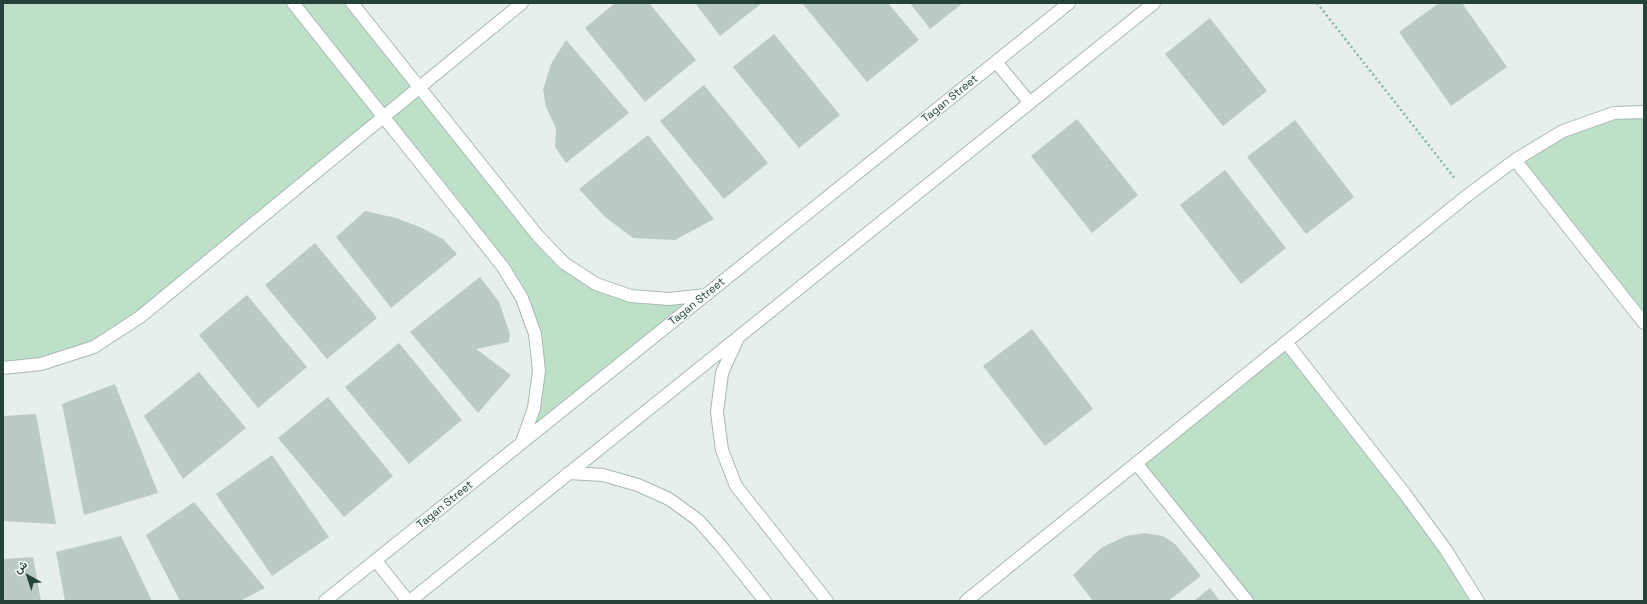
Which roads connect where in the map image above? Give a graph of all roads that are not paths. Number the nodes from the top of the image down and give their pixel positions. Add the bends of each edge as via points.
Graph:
1 (293, 3) edge
2 (352, 3) edge
3 (522, 3) edge
4 (1069, 3) edge
5 (1154, 3) edge
6 (996, 62) junction
7 (419, 87) junction
8 (1030, 103) junction
9 (1644, 112) edge
10 (383, 116) junction
11 (1515, 160) junction
12 (706, 295) junction
13 (1644, 323) edge
14 (738, 337) junction
15 (1286, 342) junction
16 (3, 368) edge
17 (522, 443) junction
18 (1136, 463) junction
19 (568, 473) junction
20 (376, 561) junction
21 (325, 601) edge
22 (409, 601) edge
23 (765, 601) edge
24 (827, 601) edge
25 (966, 601) edge
26 (1247, 601) edge
27 (1478, 601) edge

1 - 10 street
2 - 7 street
3 - 7 street
4 - 6 street, Tagan Street
5 - 8 street
6 - 8 street
6 - 12 street, Tagan Street
7 - 10 street
7 - 12 street via 538,236 564,263 596,284 631,296 669,300
8 - 14 street
9 - 11 street via 1614,113 1563,132
10 - 16 street via 140,317 94,347 41,364
10 - 17 street via 502,267 522,298 535,334 539,371 534,408
11 - 13 street
11 - 15 street
12 - 17 street, Tagan Street
14 - 19 street
14 - 24 street via 722,373 717,412 722,450 736,486
15 - 18 street
15 - 27 street via 1410,500
17 - 20 street, Tagan Street
18 - 25 street
18 - 26 street
19 - 22 street
19 - 23 street via 604,475 638,485 669,499 698,520
20 - 21 street, Tagan Street
20 - 22 street

